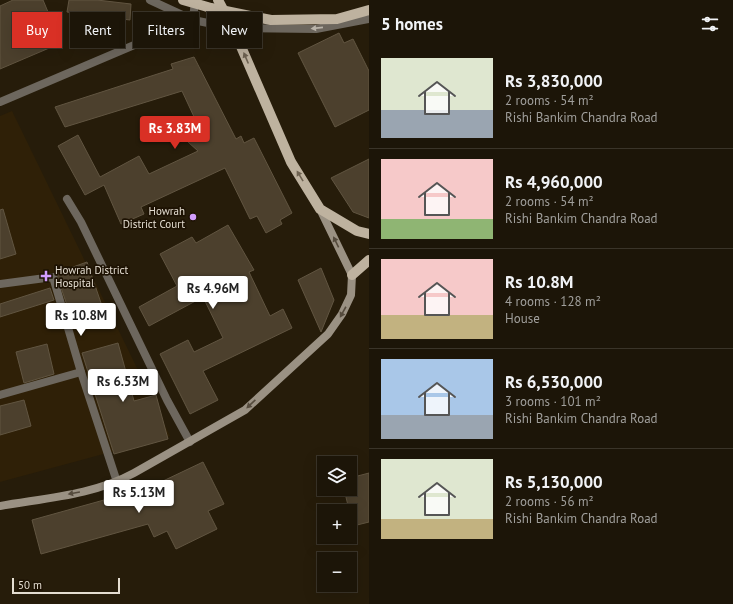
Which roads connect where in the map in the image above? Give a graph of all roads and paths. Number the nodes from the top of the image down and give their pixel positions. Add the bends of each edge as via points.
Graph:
1 (150, 0) edge
2 (183, 0) edge
3 (195, 0) edge
4 (218, 0) edge
5 (369, 10) edge
6 (175, 12) edge
7 (193, 12) edge
8 (224, 12) edge
9 (369, 19) edge
10 (262, 28) edge
11 (133, 45) edge
12 (242, 48) edge
13 (0, 102) edge
14 (67, 199) dead end
15 (320, 209) junction
16 (369, 234) edge
17 (369, 260) edge
18 (352, 275) junction
19 (0, 284) edge
20 (81, 372) junction
21 (0, 395) edge
22 (190, 442) junction
23 (118, 482) junction
24 (0, 506) edge

1 - 6 street
2 - 5 main road via 271,20 337,19
3 - 7 street
4 - 8 main road
9 -> 10 street via 316,29
11 - 13 street
15 -> 12 main road via 286,151
14 - 22 street via 81,222
15 - 16 main road via 358,231
18 -> 15 main road
17 - 18 main road
18 -> 22 main road via 351,295 328,334 245,410
19 - 20 street via 53,277
20 - 21 street
20 - 23 street
22 - 23 main road
23 -> 24 main road via 81,492

